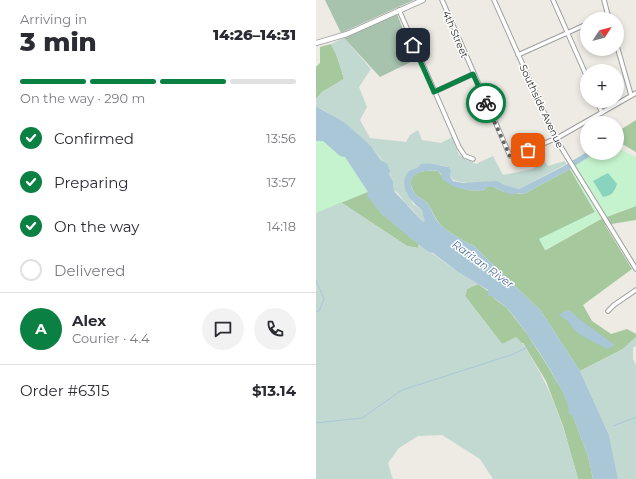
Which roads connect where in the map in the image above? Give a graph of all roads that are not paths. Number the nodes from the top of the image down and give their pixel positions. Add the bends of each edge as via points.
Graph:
1 (423, 0) edge
2 (442, 0) edge
3 (494, 0) edge
4 (553, 0) edge
5 (604, 0) edge
6 (399, 10) junction
7 (607, 12) edge
8 (580, 27) edge
9 (567, 32) junction
10 (316, 43) edge
11 (518, 55) junction
12 (620, 56) edge
13 (581, 64) edge
14 (473, 74) junction
15 (434, 92) junction
16 (636, 93) edge
17 (631, 95) junction
18 (600, 108) edge
19 (602, 113) junction
20 (556, 138) junction
21 (473, 159) dead end
22 (636, 269) edge
23 (636, 290) edge
24 (608, 311) dead end

1 - 6 street
2 - 14 street, 4th Street
3 - 11 street, Southside Avenue
4 - 9 street
5 - 7 street
6 - 10 street via 347,34
6 - 15 street
8 - 9 street
9 - 11 street
9 - 13 street
11 - 20 street, Southside Avenue
12 - 17 street
14 - 15 street
14 - 20 street, 4th Street via 510,156
15 - 21 street via 459,147 465,156
16 - 17 street
17 - 19 street
18 - 19 street
19 - 20 street
20 - 22 street, Southside Avenue
23 - 24 street

